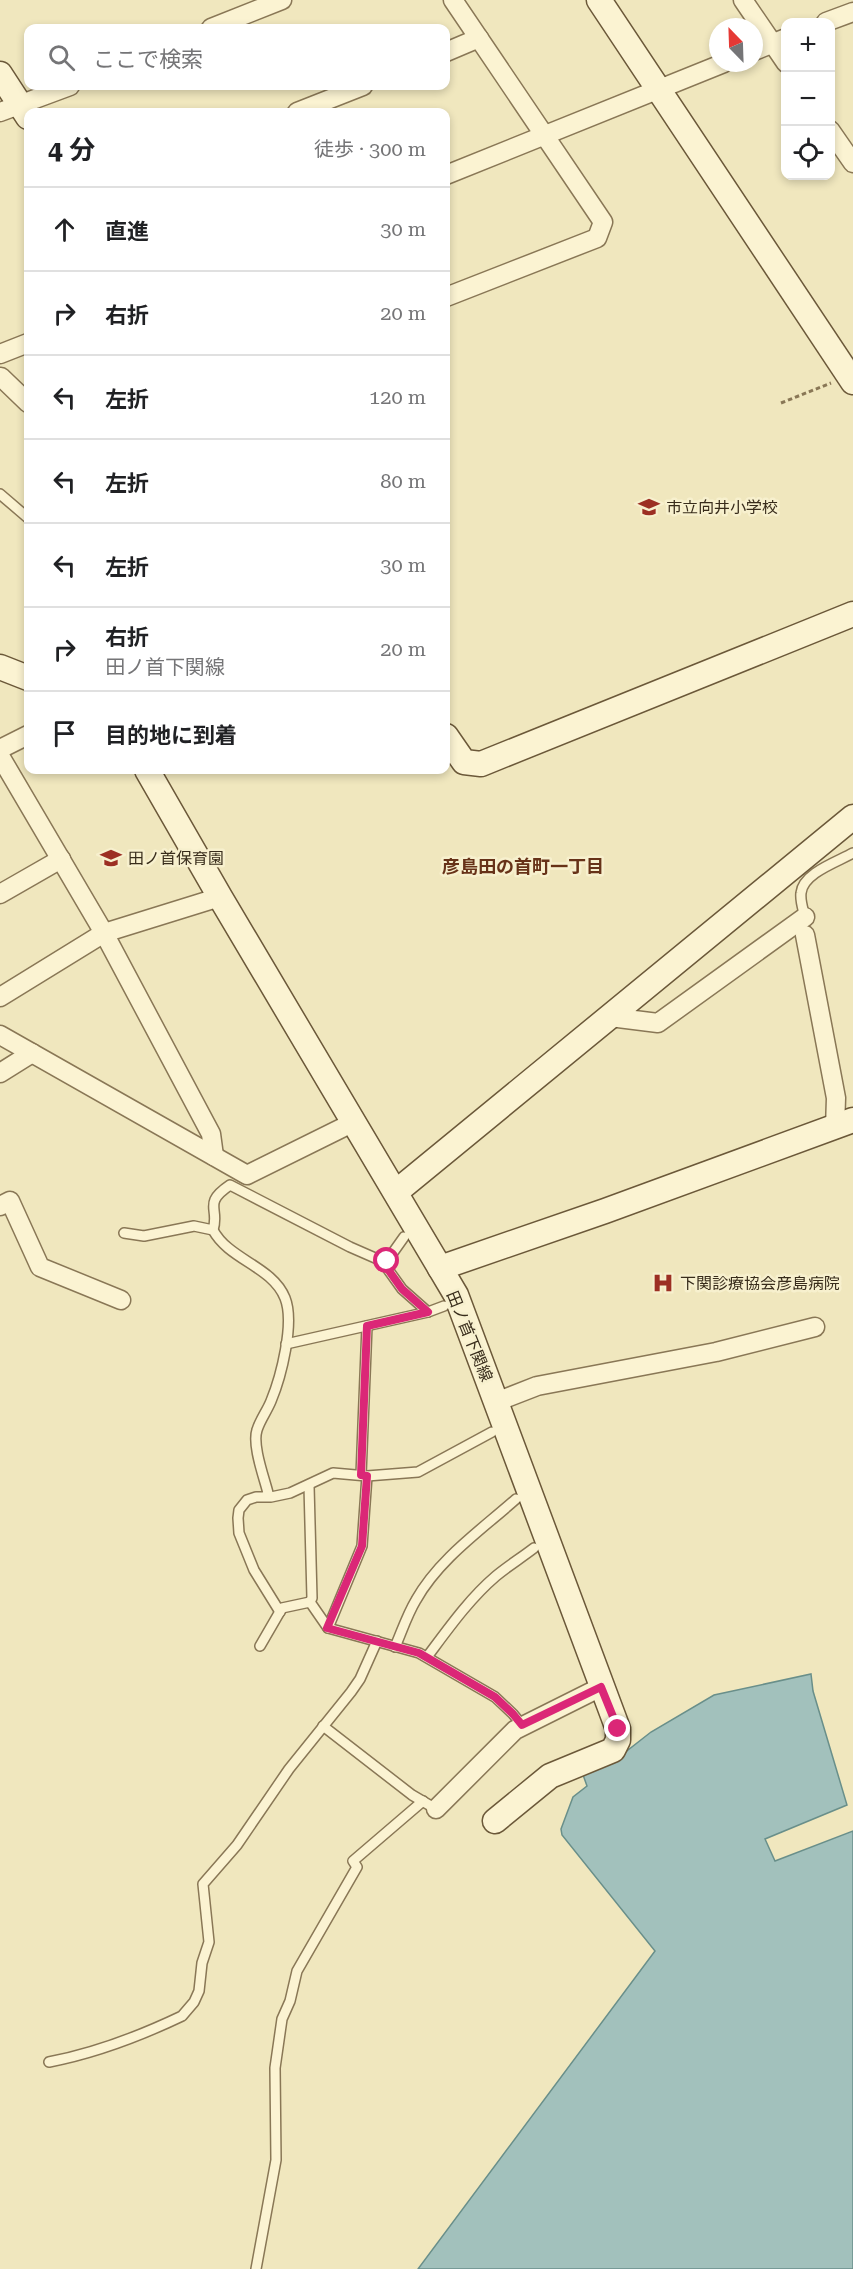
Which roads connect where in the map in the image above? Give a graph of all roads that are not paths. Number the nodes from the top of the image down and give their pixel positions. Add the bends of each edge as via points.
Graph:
1 (282, 0) edge
2 (453, 0) edge
3 (599, 0) edge
4 (743, 0) edge
5 (853, 12) edge
6 (835, 19) edge
7 (221, 24) edge
8 (479, 38) junction
9 (779, 41) edge
10 (763, 47) edge
11 (450, 50) edge
12 (709, 69) edge
13 (0, 74) edge
14 (658, 89) junction
15 (62, 90) edge
16 (353, 90) edge
17 (24, 108) edge
18 (307, 108) edge
19 (16, 112) edge
20 (840, 134) edge
21 (545, 135) junction
22 (853, 163) edge
23 (450, 173) edge
24 (450, 295) edge
25 (24, 345) edge
26 (0, 354) edge
27 (1, 377) edge
28 (852, 377) edge
29 (24, 400) edge
30 (0, 494) edge
31 (24, 515) edge
32 (853, 614) edge
33 (0, 666) edge
34 (24, 676) edge
35 (24, 737) edge
36 (450, 741) edge
37 (0, 749) edge
38 (0, 756) edge
39 (149, 774) edge
40 (7, 782) edge
41 (853, 817) edge
42 (853, 854) edge
43 (61, 859) junction
44 (0, 894) edge
45 (220, 897) junction
46 (805, 916) joint
47 (104, 933) junction
48 (805, 935) dead end
49 (0, 997) edge
50 (610, 1017) junction
51 (0, 1035) edge
52 (32, 1053) junction
53 (0, 1073) edge
54 (354, 1122) junction
55 (844, 1124) edge
56 (214, 1156) junction
57 (396, 1192) junction
58 (0, 1206) edge
59 (213, 1230) junction
60 (124, 1233) dead end
61 (404, 1237) dead end
62 (382, 1261) junction
63 (440, 1268) junction
64 (121, 1300) dead end
65 (444, 1306) dead end
66 (428, 1312) junction
67 (367, 1326) junction
68 (815, 1327) dead end
69 (286, 1344) junction
70 (496, 1402) junction
71 (492, 1432) dead end
72 (364, 1475) junction
73 (309, 1486) junction
74 (266, 1496) junction
75 (516, 1499) dead end
76 (534, 1548) dead end
77 (310, 1602) junction
78 (280, 1612) junction
79 (327, 1628) junction
80 (377, 1641) junction
81 (260, 1646) dead end
82 (395, 1647) junction
83 (427, 1657) junction
84 (601, 1687) junction
85 (522, 1725) junction
86 (324, 1726) junction
87 (430, 1805) junction
88 (495, 1821) dead end
89 (49, 2062) dead end
90 (256, 2269) edge

1 - 7 street
2 - 8 street
3 - 14 street
4 - 9 street
5 - 6 street
8 - 11 street
8 - 21 street
9 - 10 street
12 - 14 street
13 - 19 street
14 - 21 street
14 - 28 street
15 - 17 street
16 - 18 street
20 - 22 street
21 - 23 street
21 - 24 street via 603,222 597,238
25 - 26 street
27 - 29 street
30 - 31 lane
32 - 36 street via 481,764 464,762
33 - 34 street
35 - 37 street
38 - 40 street
39 - 45 street, 田ノ首下関線
40 - 43 street
41 - 50 street
42 - 46 lane via 805,882 800,894
43 - 44 street
43 - 47 street
45 - 47 street
45 - 54 street, 田ノ首下関線
46 - 50 street via 658,1023
47 - 49 street
47 - 56 street via 211,1134
48 - 55 street
50 - 57 street
51 - 52 street
52 - 53 street
52 - 56 street
54 - 56 street via 247,1175
54 - 57 street, 田ノ首下関線
55 - 63 street
57 - 63 street, 田ノ首下関線
58 - 64 street via 10,1202 40,1267
59 - 60 lane via 194,1226 144,1236
59 - 62 lane via 214,1201 230,1185
59 - 69 lane via 220,1242 259,1270 284,1296 288,1308
61 - 62 lane via 387,1261
62 - 66 lane via 402,1289
63 - 70 street, 田ノ首下関線 via 456,1295
65 - 66 lane
66 - 67 lane
67 - 69 lane
67 - 72 lane
68 - 70 street via 716,1352 537,1386
69 - 74 lane via 277,1385 256,1430
70 - 84 street, 田ノ首下関線
71 - 72 lane via 418,1472
72 - 73 lane via 333,1473
72 - 79 lane via 362,1546
73 - 74 lane
73 - 77 lane
74 - 78 lane via 248,1500 239,1510 239,1533 254,1570
75 - 82 lane via 428,1582
76 - 83 lane via 477,1595
77 - 78 lane via 282,1608
77 - 79 lane
78 - 81 lane
79 - 80 lane
80 - 82 lane
80 - 86 lane via 360,1679
82 - 83 lane
83 - 85 lane via 495,1697
84 - 85 street
84 - 88 street, 田ノ首下関線 via 618,1729 613,1750 550,1776
85 - 87 street
86 - 87 lane
86 - 89 lane via 237,1845 203,1884 209,1942 199,1990 189,2010 102,2050
87 - 90 lane via 353,1861 357,1868 297,1971 282,2019 275,2068 276,2160

